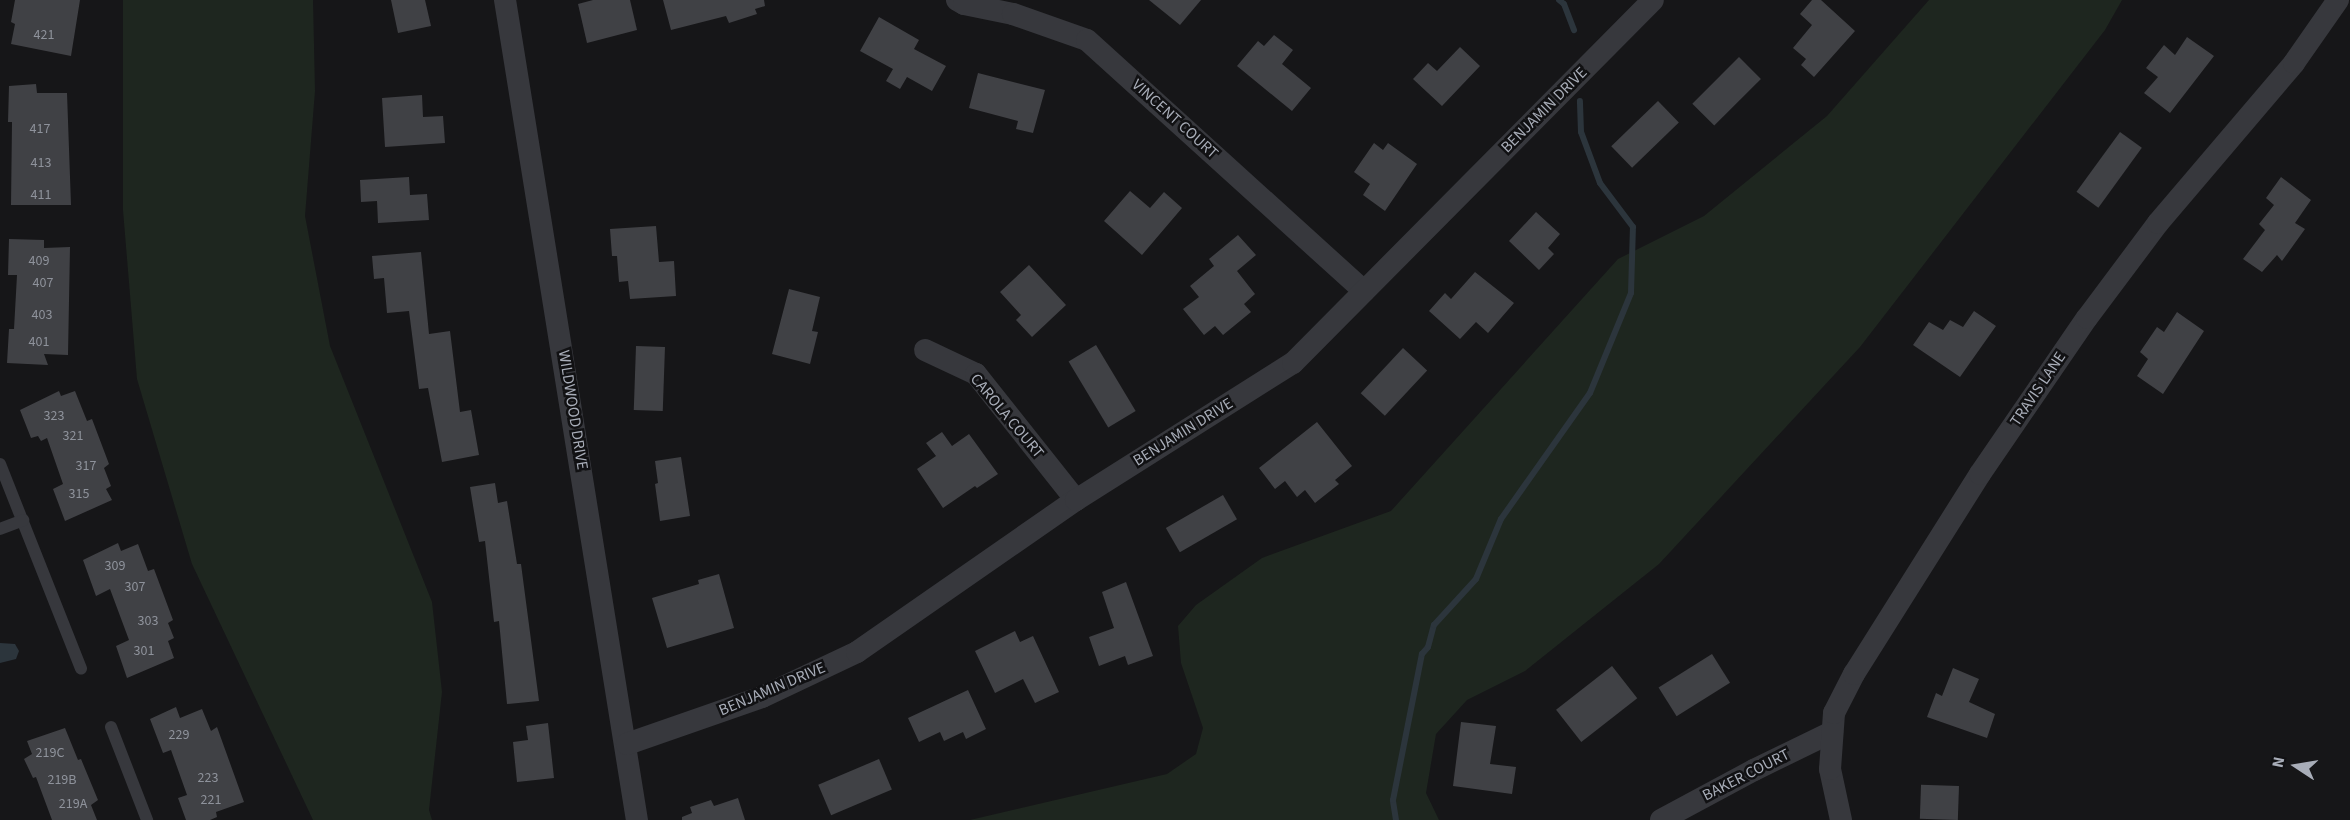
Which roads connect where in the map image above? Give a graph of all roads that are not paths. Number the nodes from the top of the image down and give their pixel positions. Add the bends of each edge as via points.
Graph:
1 (505, 0) edge
2 (957, 0) edge
3 (1653, 0) edge
4 (2337, 0) edge
5 (1364, 291) junction
6 (925, 350) dead end
7 (0, 464) edge
8 (1076, 501) junction
9 (23, 520) junction
10 (0, 529) edge
11 (81, 669) dead end
12 (111, 727) dead end
13 (1832, 732) junction
14 (627, 744) junction
15 (147, 820) edge
16 (638, 820) edge
17 (1661, 820) edge
18 (1841, 820) edge

1 - 14 street, WILDWOOD DRIVE
2 - 5 street, VINCENT COURT via 1013,14 1087,40
3 - 5 street, BENJAMIN DRIVE
4 - 13 street, TRAVIS LANE via 2294,63 2158,223 2080,328 1980,474 1854,674 1834,713
5 - 8 street, BENJAMIN DRIVE via 1293,363
6 - 8 street, CAROLA COURT via 976,374
7 - 9 lane
8 - 14 street, BENJAMIN DRIVE via 857,652 762,697
9 - 10 lane
9 - 11 lane
12 - 15 lane
13 - 17 street, BAKER COURT
13 - 18 street, TRAVIS LANE via 1830,769
14 - 16 street, WILDWOOD DRIVE

